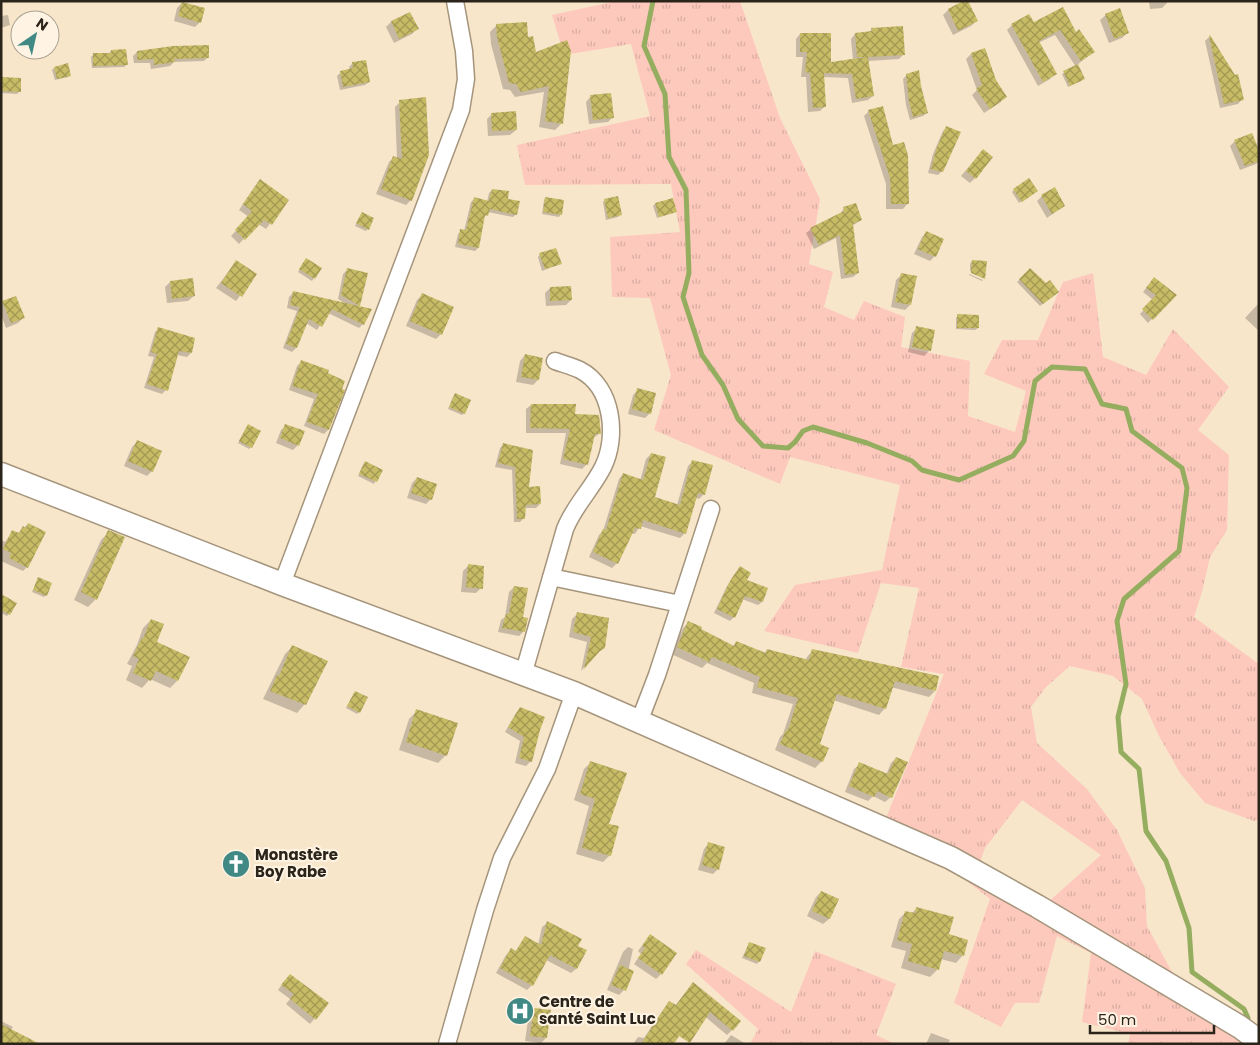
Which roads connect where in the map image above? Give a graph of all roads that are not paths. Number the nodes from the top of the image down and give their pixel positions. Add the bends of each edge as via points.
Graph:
1 (455, 1) edge
2 (555, 361) dead end
3 (1, 474) edge
4 (711, 509) dead end
5 (551, 577) junction
6 (282, 584) junction
7 (680, 604) junction
8 (524, 675) junction
9 (574, 694) junction
10 (639, 722) junction
11 (1259, 1041) edge
12 (447, 1044) edge

1 - 6 street via 466,79 461,110
2 - 5 street via 581,370 594,381 607,404 612,432 604,465 570,516
3 - 6 main road
4 - 7 street
5 - 7 street
5 - 8 street
6 - 8 main road
7 - 10 street
8 - 9 main road
9 - 10 main road
9 - 12 street via 547,769 502,858
10 - 11 main road via 951,858 1037,906

